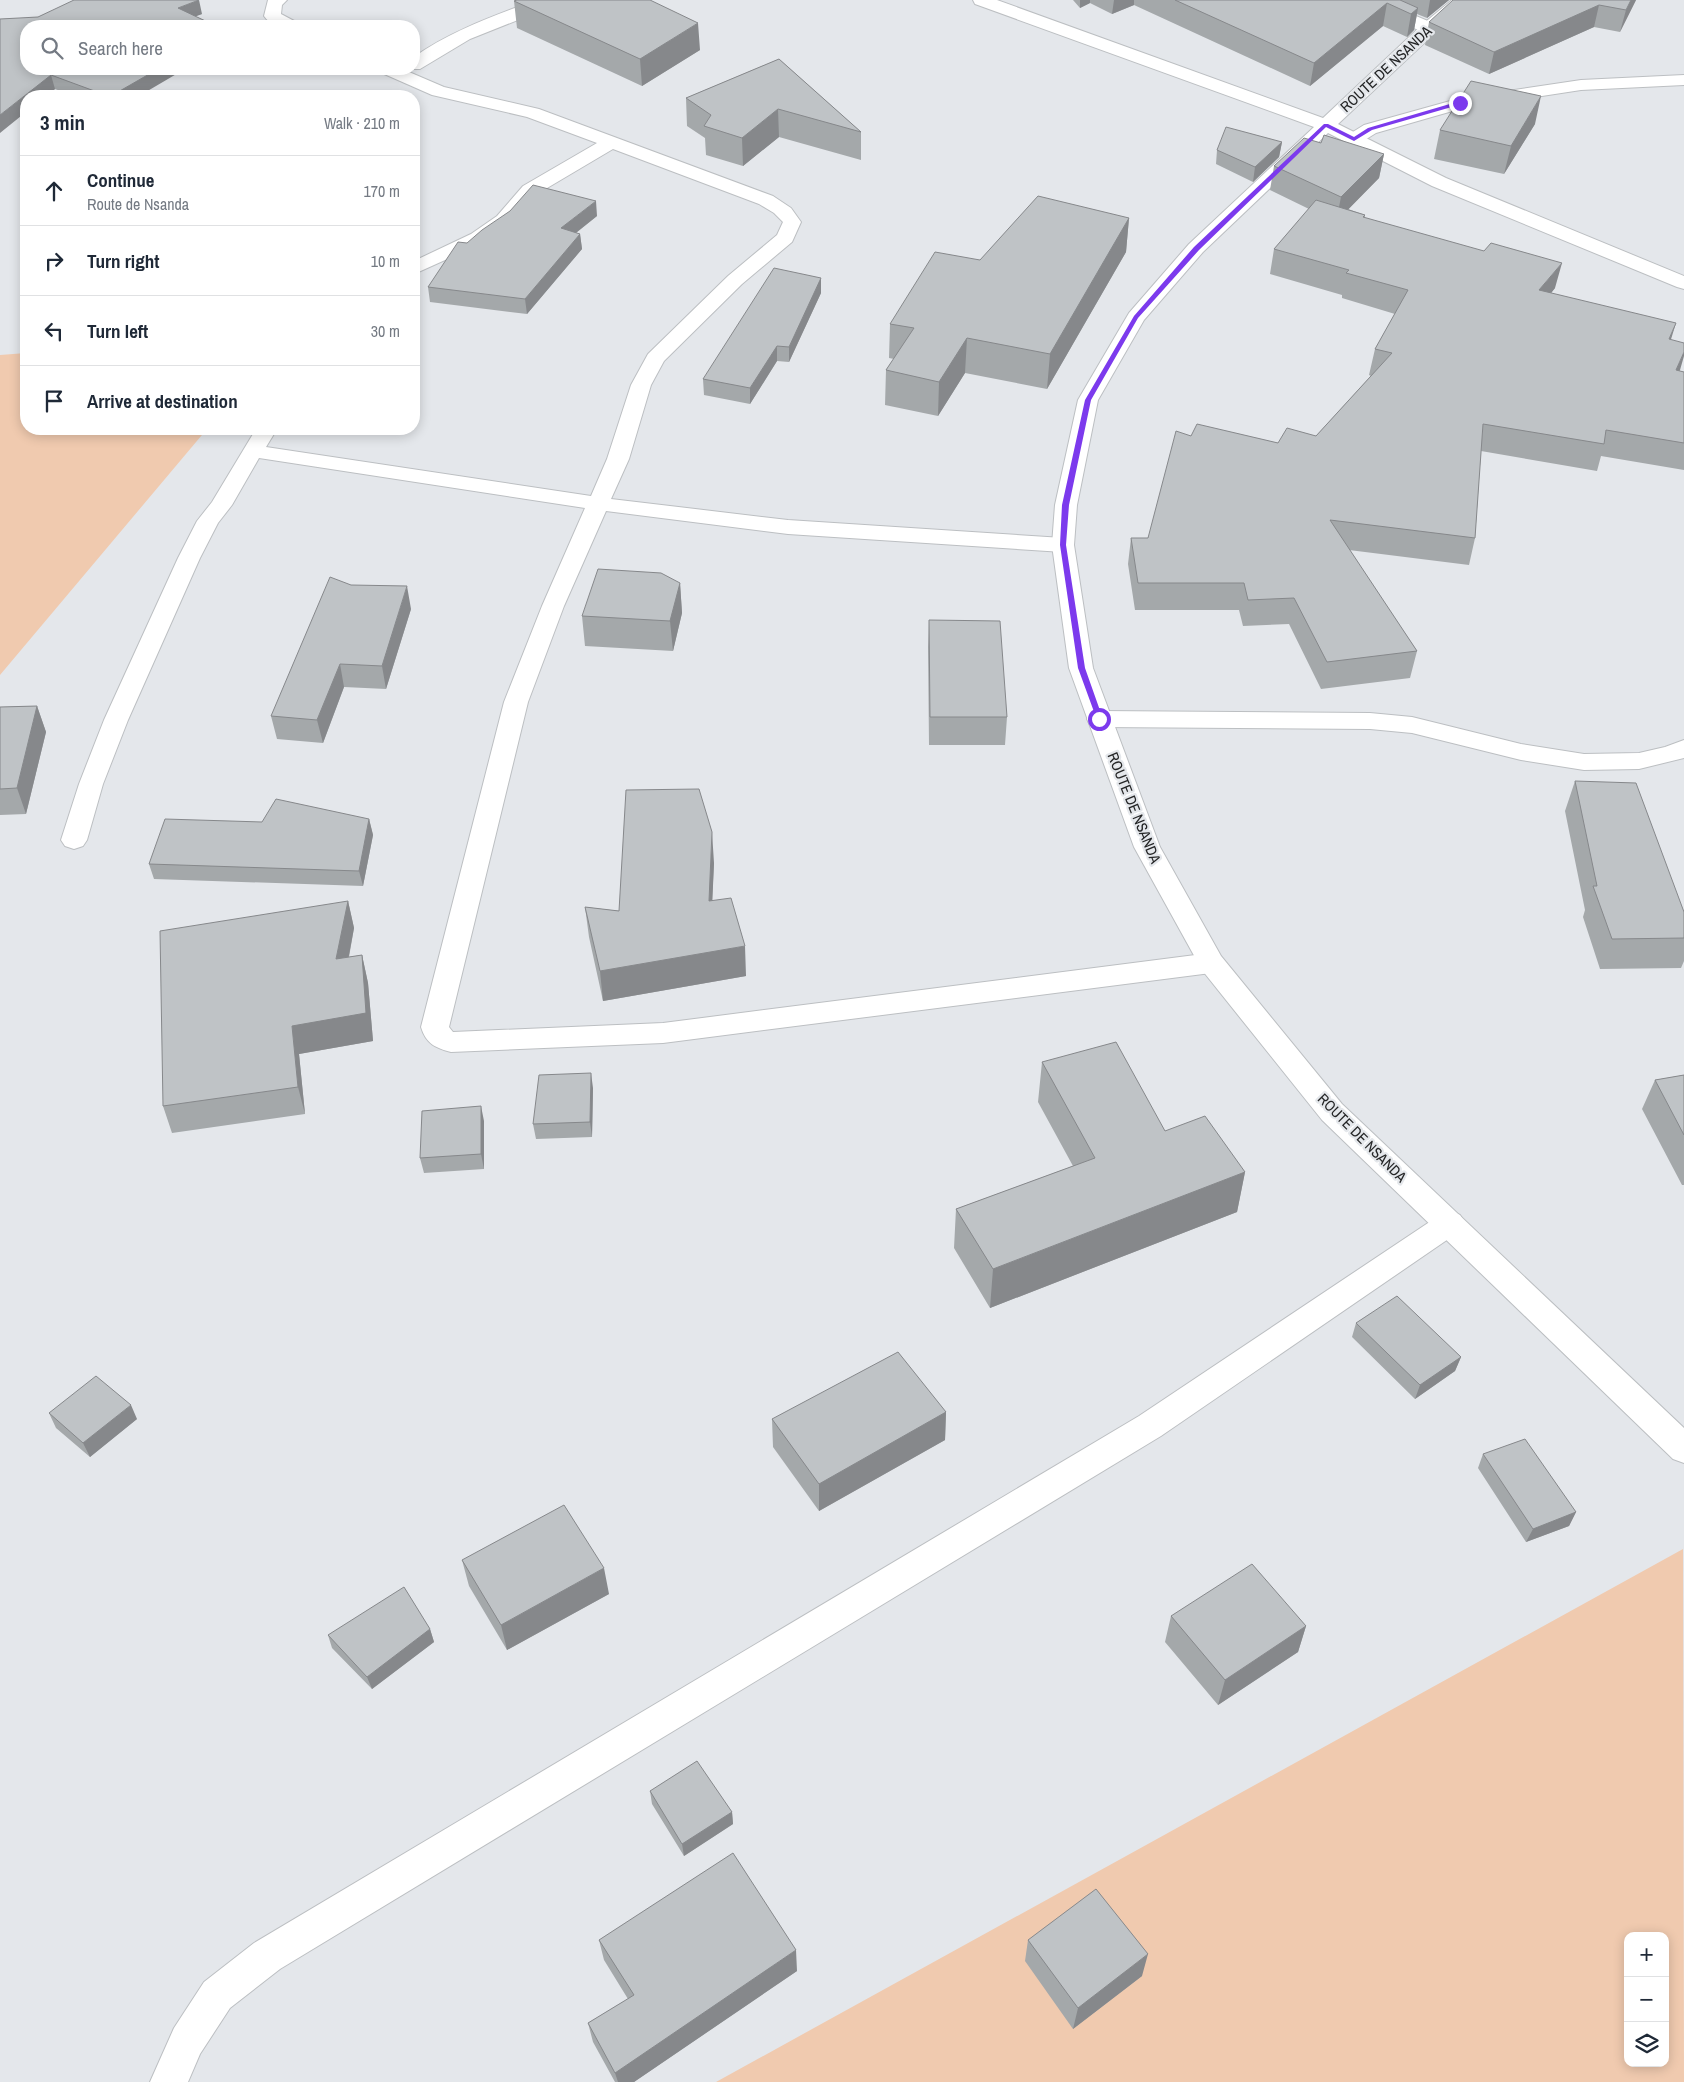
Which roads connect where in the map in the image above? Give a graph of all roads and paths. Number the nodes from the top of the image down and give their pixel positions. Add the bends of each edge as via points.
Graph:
1 (279, 0) edge
2 (552, 0) edge
3 (981, 0) edge
4 (1364, 0) edge
5 (1462, 0) edge
6 (279, 20) edge
7 (1429, 28) junction
8 (420, 58) edge
9 (412, 75) edge
10 (1684, 80) edge
11 (1326, 125) junction
12 (1354, 139) junction
13 (612, 142) junction
14 (420, 265) edge
15 (1684, 283) edge
16 (262, 435) edge
17 (252, 451) junction
18 (600, 504) junction
19 (1063, 545) junction
20 (1099, 719) junction
21 (1684, 748) edge
22 (74, 840) dead end
23 (1211, 963) junction
24 (1450, 1223) junction
25 (1684, 1450) edge
26 (169, 2082) edge

1 - 6 street via 274,3 272,16
2 - 8 street via 496,19
3 - 11 street
4 - 7 street
5 - 7 street, ROUTE DE NSANDA
7 - 11 street, ROUTE DE NSANDA
9 - 13 street via 438,91 533,113
10 - 12 street via 1581,85 1460,103 1370,129
11 - 12 street
11 - 19 street, ROUTE DE NSANDA via 1196,248 1136,317 1088,400 1066,505
12 - 15 street via 1439,182
13 - 14 street via 530,190 504,220 478,238
13 - 18 street via 766,200 790,216 792,222 785,238 735,280 655,358 641,385
16 - 17 street
17 - 18 street
17 - 22 street via 189,558 116,720
18 - 19 street via 788,527
18 - 23 street via 553,606 516,702 435,1027 442,1040 663,1033
19 - 20 street, ROUTE DE NSANDA via 1081,668
20 - 21 street via 1412,725 1521,752 1584,762 1639,761
20 - 23 street, ROUTE DE NSANDA via 1147,847
23 - 24 street, ROUTE DE NSANDA via 1332,1112
24 - 25 street, ROUTE DE NSANDA
24 - 26 street via 1150,1426 267,1956 217,1995 187,2041

